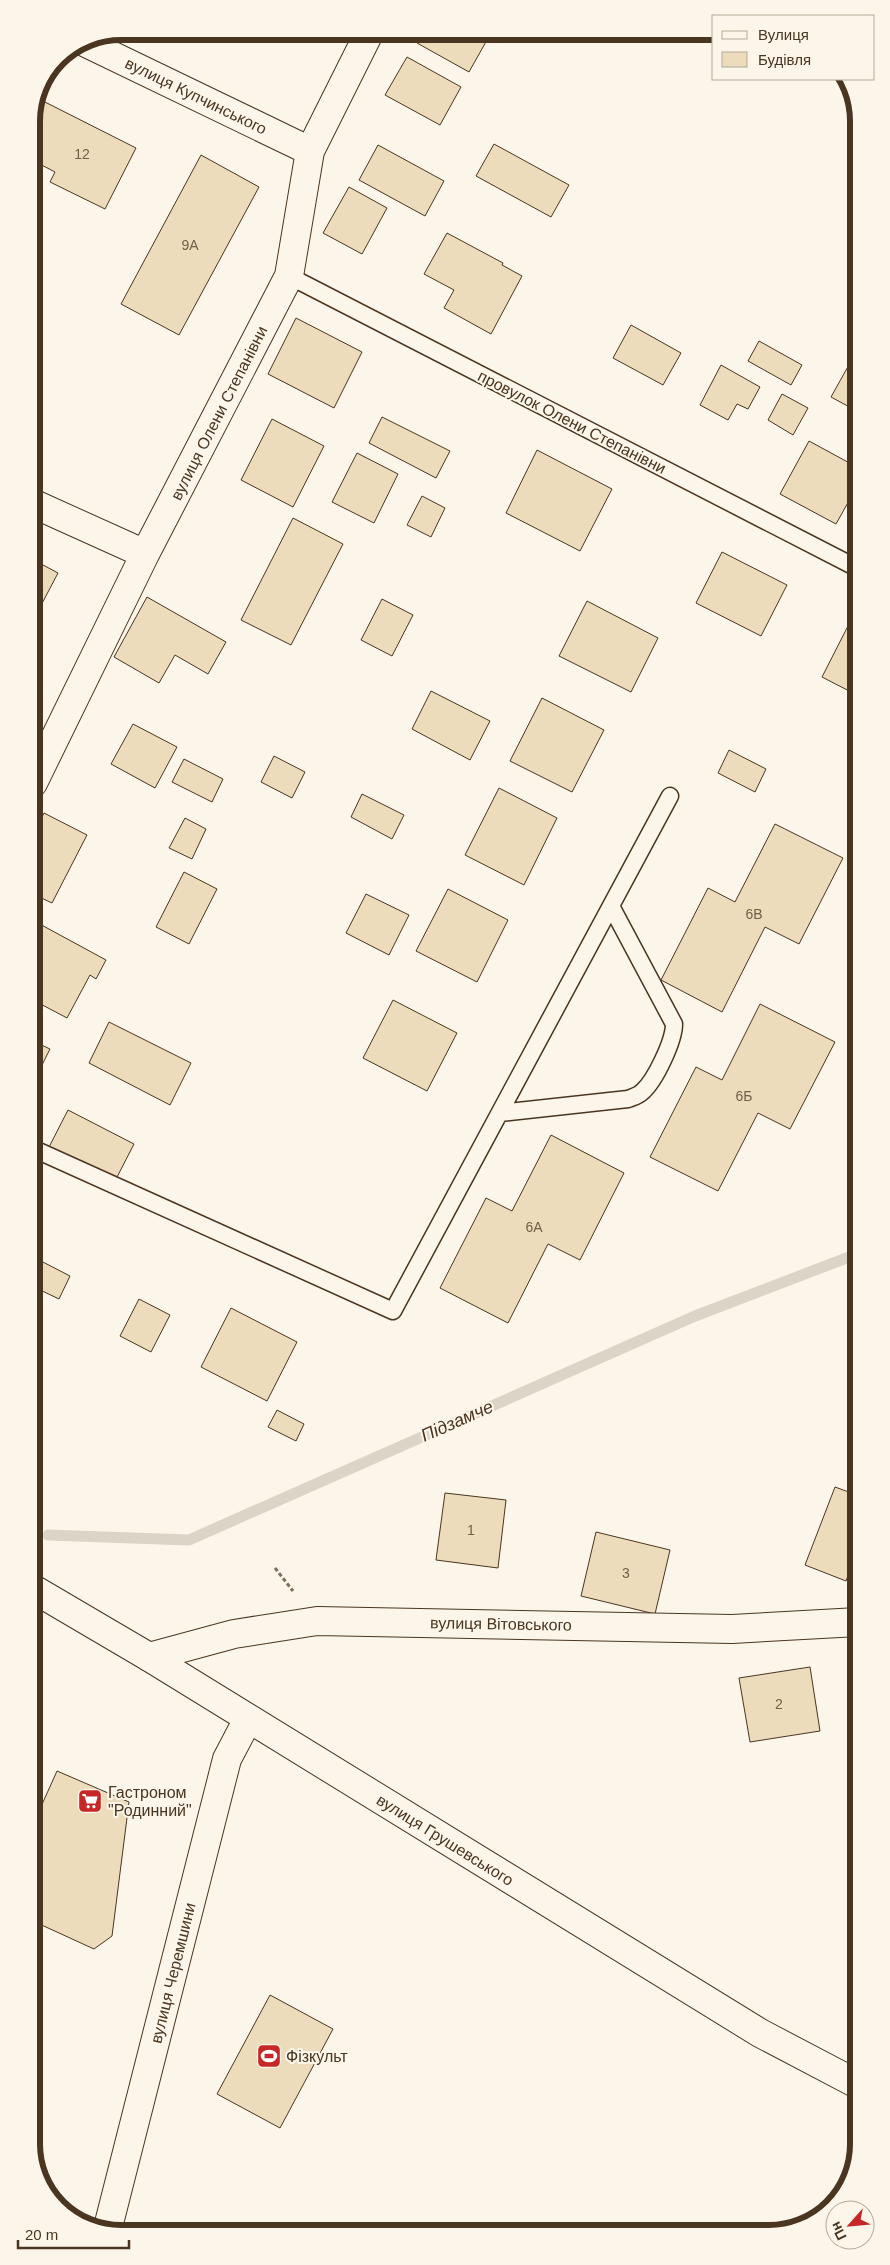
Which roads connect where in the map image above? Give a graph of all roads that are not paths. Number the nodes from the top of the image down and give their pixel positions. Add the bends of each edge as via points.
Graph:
1 (366, 40) edge
2 (92, 46) edge
3 (310, 151) junction
4 (290, 276) junction
5 (40, 508) edge
6 (145, 554) junction
7 (850, 564) edge
8 (40, 769) edge
9 (670, 796) dead end
10 (611, 906) junction
11 (500, 1113) junction
12 (40, 1152) edge
13 (40, 1593) edge
14 (850, 1622) edge
15 (149, 1656) junction
16 (248, 1719) junction
17 (850, 2080) edge
18 (109, 2224) edge

1 - 3 street, вулиця Олени Степанівни
2 - 3 street, вулиця Купчинського
3 - 4 street, вулиця Олени Степанівни
4 - 6 street, вулиця Олени Степанівни
4 - 7 lane, провулок Олени Степанівни
5 - 6 street
6 - 8 street, вулиця Олени Степанівни
9 - 10 lane
10 - 11 lane
10 - 11 lane via 674,1024 671,1042 653,1076 643,1091 628,1099
11 - 12 lane via 394,1311
13 - 15 street, вулиця Грушевського
14 - 15 street, вулиця Вітовського via 732,1629 317,1621 234,1634
15 - 16 street, вулиця Грушевського
16 - 17 street, вулиця Грушевського via 760,2033
16 - 18 street, вулиця Черемшини via 227,1759

